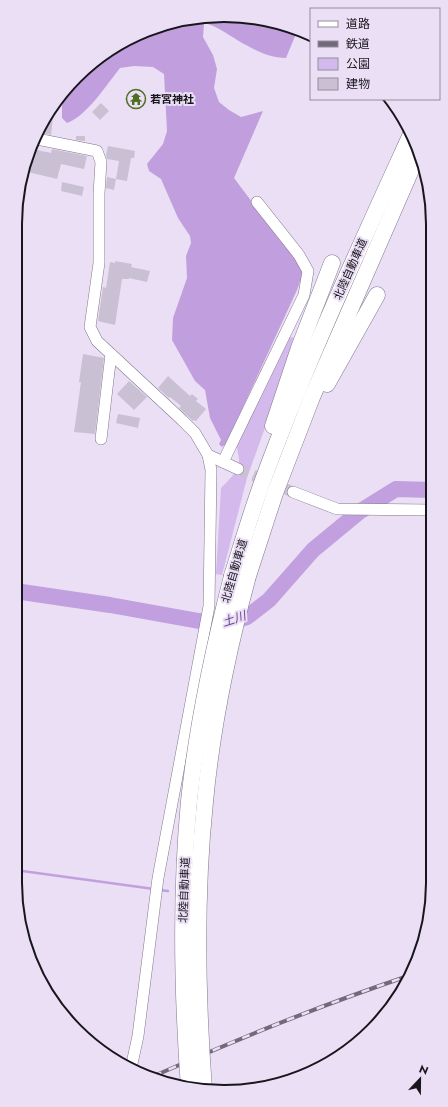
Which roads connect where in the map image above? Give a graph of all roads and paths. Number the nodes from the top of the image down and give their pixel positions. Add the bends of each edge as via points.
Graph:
1 (41, 140) edge
2 (408, 141) edge
3 (415, 160) edge
4 (257, 202) dead end
5 (332, 264) dead end
6 (377, 295) dead end
7 (111, 354) junction
8 (101, 439) dead end
9 (208, 455) junction
10 (223, 462) junction
11 (238, 469) tunnel mouth
12 (293, 492) tunnel mouth
13 (426, 510) edge
14 (252, 539) junction
15 (132, 1063) edge
16 (189, 1082) edge
17 (204, 1084) edge

1 - 7 street via 97,151 101,162 99,263 90,327 97,341
2 - 14 highway, 北陸自動車道 via 293,401 265,474
3 - 14 highway, 北陸自動車道
4 - 10 street via 299,255 308,271 304,295
5 - 14 highway via 298,348 280,402 264,459
6 - 14 highway via 323,392
7 - 8 street
7 - 9 street via 182,420
9 - 10 street
9 - 15 street via 211,470 209,606 158,878 138,1036
10 - 11 street
12 - 13 street via 337,509
14 - 16 highway, 北陸自動車道, bridge via 232,576 220,621 201,713 190,801 183,943
14 - 17 highway, 北陸自動車道, bridge via 248,576 224,676 205,802 198,942

